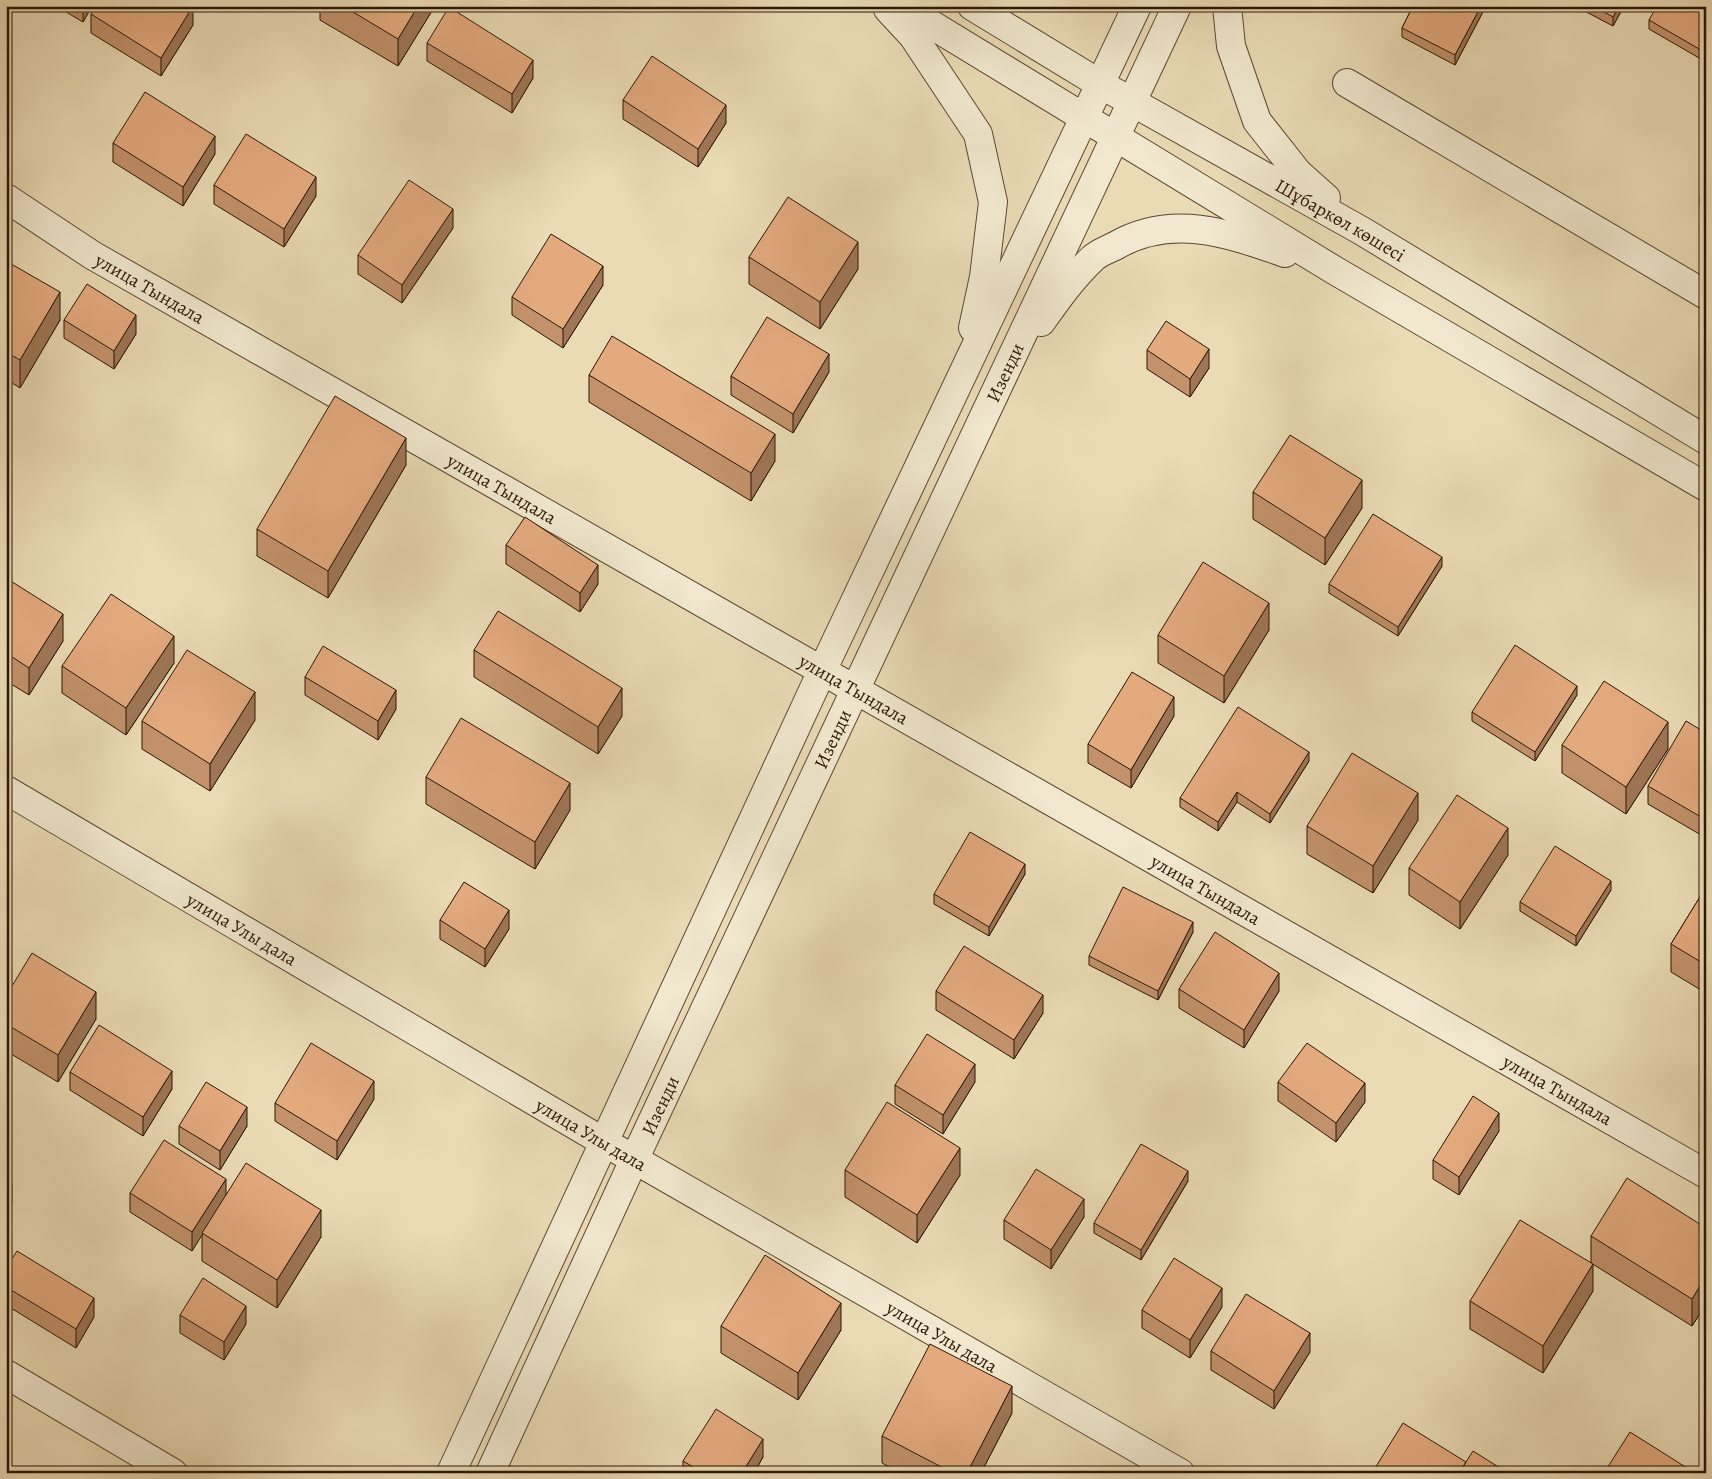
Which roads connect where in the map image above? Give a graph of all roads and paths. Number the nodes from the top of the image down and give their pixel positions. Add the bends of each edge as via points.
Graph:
1 (885, 6) edge
2 (901, 6) edge
3 (972, 6) edge
4 (1137, 6) edge
5 (1177, 6) edge
6 (1227, 6) edge
7 (1347, 83) dead end
8 (1100, 84) junction
9 (1132, 101) junction
10 (1084, 117) junction
11 (1116, 136) junction
12 (6, 198) edge
13 (1362, 231) junction
14 (1334, 270) junction
15 (1706, 295) edge
16 (962, 378) junction
17 (1001, 378) junction
18 (1706, 440) edge
19 (1706, 487) edge
20 (822, 671) junction
21 (855, 690) junction
22 (6, 790) edge
23 (604, 1142) junction
24 (634, 1160) junction
25 (1706, 1174) edge
26 (6, 1374) edge
27 (173, 1473) edge
28 (451, 1473) edge
29 (490, 1473) edge
30 (1180, 1473) edge

1 - 16 street via 913,36 978,134 993,202 984,277
2 - 10 street
3 - 8 street, Шұбаркөл көшесі
4 - 8 street, Изенди
5 - 9 street, Изенди
6 - 13 street via 1231,46 1257,121 1298,173
7 - 15 street
8 - 9 street, Шұбаркөл көшесі
8 - 10 street, Изенди
9 - 11 street, Изенди
9 - 13 street, Шұбаркөл көшесі
10 - 11 street
10 - 16 street, Изенди
11 - 14 street
11 - 17 street, Изенди
12 - 20 street, улица Тындала via 92,255
13 - 18 street, Шұбаркөл көшесі
14 - 17 street via 1230,234 1180,227 1130,236 1093,258 1059,296
14 - 19 street
16 - 20 street, Изенди
17 - 21 street, Изенди
20 - 21 street, улица Тындала
20 - 23 street, Изенди
21 - 24 street, Изенди
21 - 25 street, улица Тындала
22 - 23 street, улица Улы дала
23 - 24 street, улица Улы дала
23 - 28 street, Изенди
24 - 29 street, Изенди
24 - 30 street, улица Улы дала
26 - 27 street

